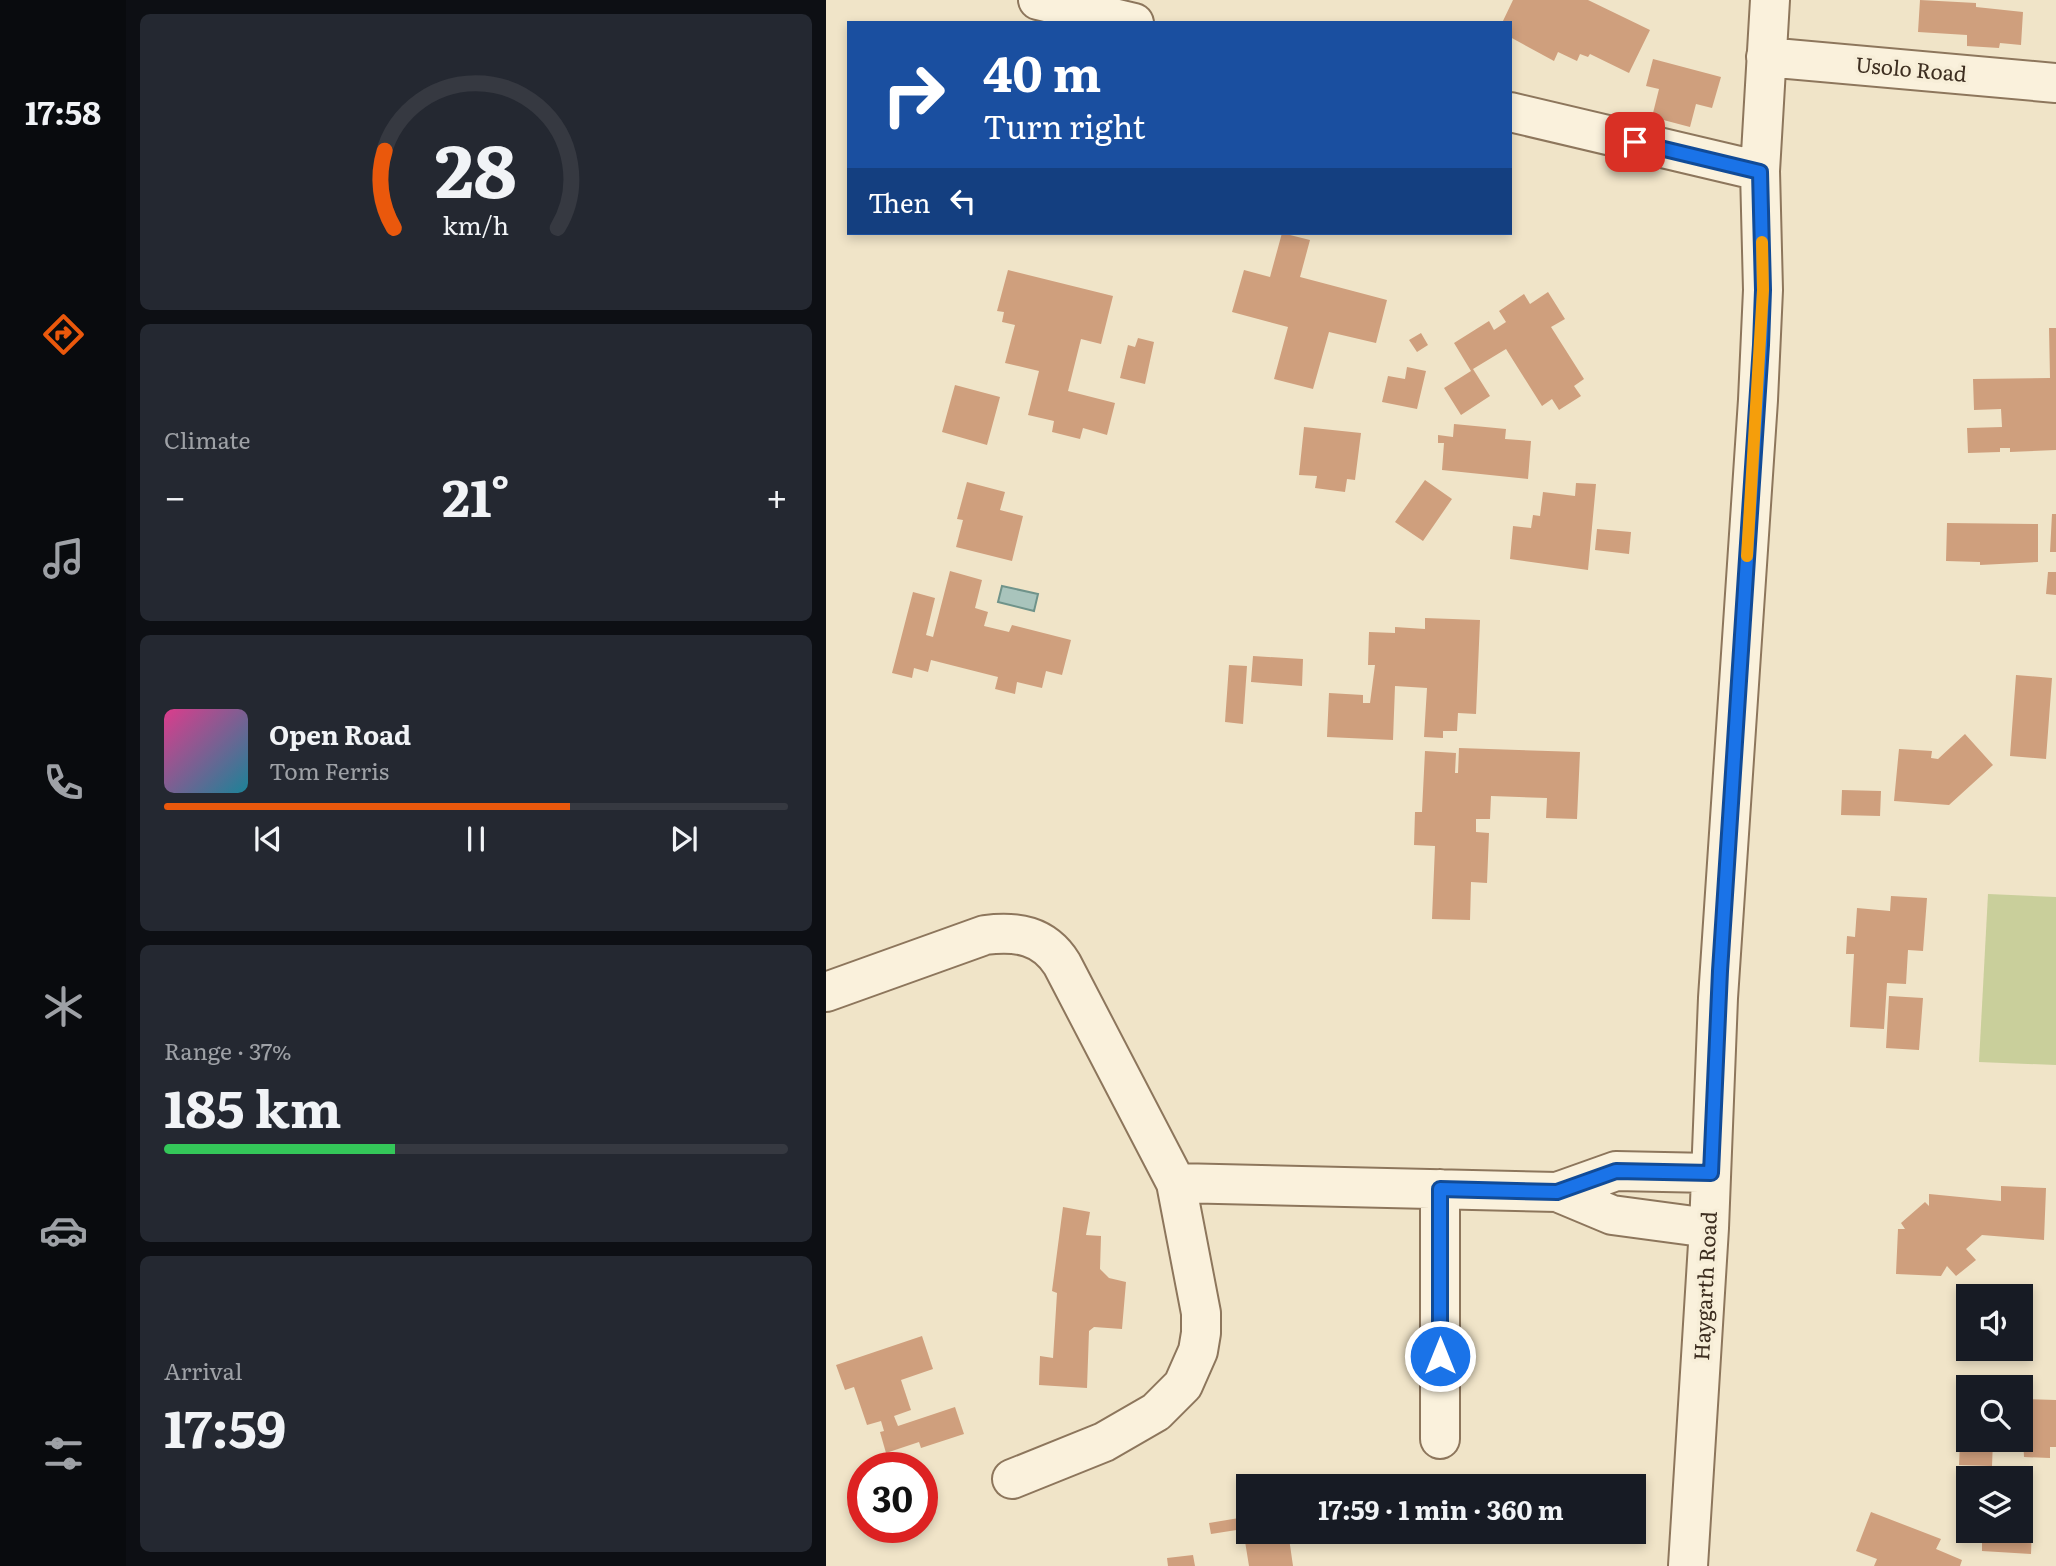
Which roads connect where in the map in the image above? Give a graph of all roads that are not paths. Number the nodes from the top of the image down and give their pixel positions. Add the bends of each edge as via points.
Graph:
1 (1038, 0) edge
2 (1770, 0) edge
3 (1126, 21) edge
4 (1766, 57) junction
5 (2056, 82) edge
6 (1512, 112) edge
7 (1760, 172) junction
8 (826, 992) edge
9 (1711, 1173) junction
10 (1176, 1184) junction
11 (1440, 1189) junction
12 (1557, 1192) junction
13 (1709, 1228) junction
14 (1440, 1439) dead end
15 (1013, 1479) dead end
16 (1688, 1566) edge

1 - 3 street
2 - 4 street, Haygarth Road
4 - 5 street, Usolo Road
4 - 7 street, Haygarth Road
6 - 7 street
7 - 9 street, Haygarth Road via 1761,345
8 - 10 street via 985,935 1025,934 1044,944 1062,964
9 - 12 street via 1616,1171
9 - 13 street, Haygarth Road
10 - 11 street
10 - 15 street via 1201,1313 1198,1352 1183,1385 1156,1412 1104,1442
11 - 12 street
11 - 14 street
12 - 13 street via 1612,1215
13 - 16 street, Haygarth Road

